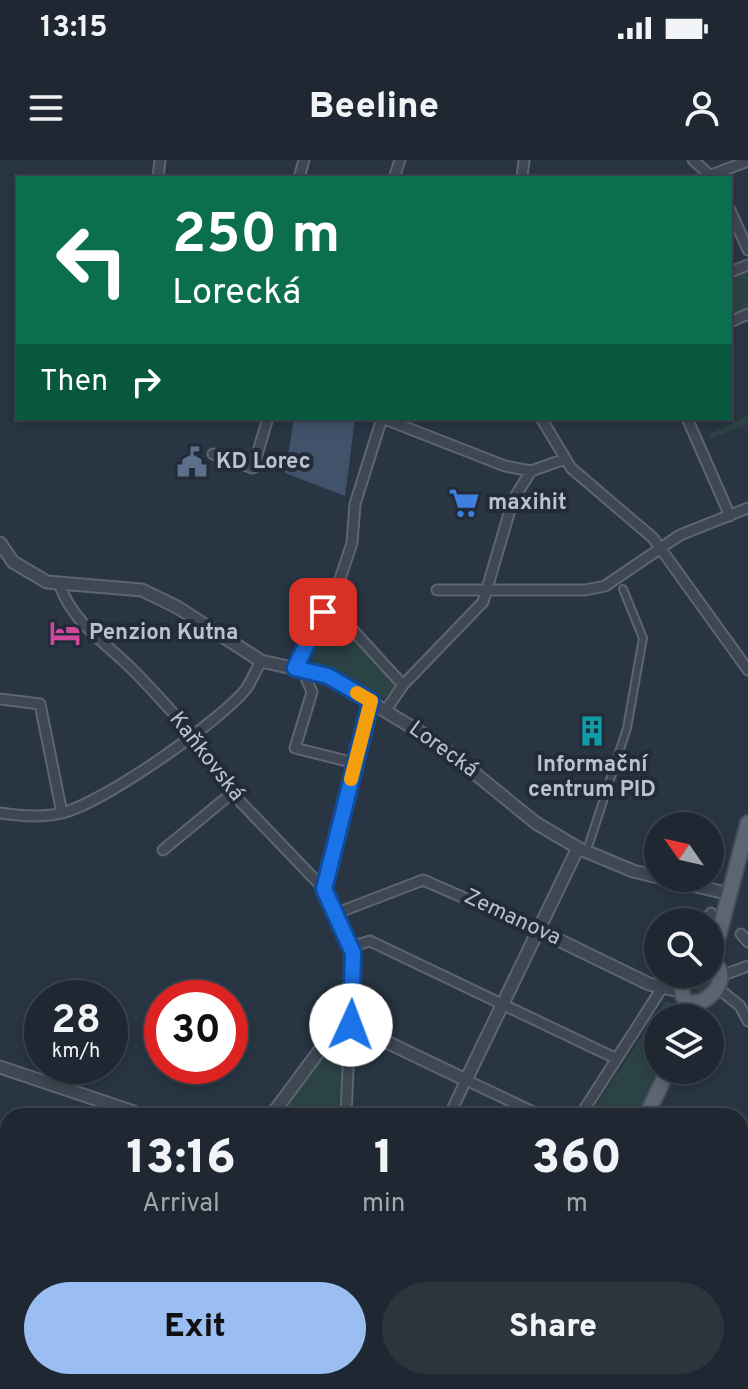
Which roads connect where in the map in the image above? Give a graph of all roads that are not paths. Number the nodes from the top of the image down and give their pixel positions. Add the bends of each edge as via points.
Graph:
1 (693, 160) edge
2 (748, 161) edge
3 (711, 176) edge
4 (714, 176) edge
5 (732, 214) edge
6 (748, 250) edge
7 (267, 420) edge
8 (381, 420) edge
9 (387, 420) edge
10 (542, 420) edge
11 (688, 420) edge
12 (213, 454) dead end
13 (565, 459) junction
14 (531, 471) junction
15 (748, 508) edge
16 (730, 516) junction
17 (660, 547) junction
18 (2, 550) edge
19 (60, 586) junction
20 (490, 588) junction
21 (623, 589) dead end
22 (437, 590) dead end
23 (334, 597) junction
24 (261, 661) junction
25 (299, 669) junction
26 (748, 670) edge
27 (403, 685) junction
28 (0, 699) edge
29 (371, 701) junction
30 (386, 710) junction
31 (193, 735) junction
32 (355, 763) junction
33 (232, 793) junction
34 (0, 813) edge
35 (62, 813) junction
36 (748, 823) edge
37 (583, 846) junction
38 (745, 848) edge
39 (163, 850) dead end
40 (644, 874) edge
41 (324, 889) junction
42 (721, 892) edge
43 (730, 894) junction
44 (337, 913) junction
45 (724, 915) edge
46 (538, 930) junction
47 (350, 947) junction
48 (748, 966) edge
49 (726, 974) joint
50 (644, 979) edge
51 (663, 988) joint
52 (687, 988) edge
53 (724, 993) junction
54 (690, 997) junction
55 (502, 1004) junction
56 (690, 1004) edge
57 (748, 1021) edge
58 (351, 1025) junction
59 (617, 1059) junction
60 (0, 1067) edge
61 (466, 1080) junction
62 (661, 1084) edge
63 (122, 1108) edge
64 (277, 1108) edge
65 (346, 1108) edge
66 (453, 1108) edge
67 (525, 1108) edge
68 (585, 1108) edge
69 (650, 1108) edge

1 - 3 street
2 - 4 street
5 - 6 street
7 - 12 street via 253,468
8 - 23 street
9 - 14 street
10 - 13 street
11 - 16 street
13 - 14 street
13 - 17 street
14 - 20 street via 513,500
15 - 16 street
16 - 17 street
17 - 20 street via 605,586
17 - 26 street
18 - 19 street, Lorecká via 21,568
19 - 24 street, Lorecká via 142,590
19 - 31 street, Kaňkovská via 93,637 131,668
20 - 22 street
20 - 27 street via 477,611
21 - 37 street via 643,638 627,728
23 - 25 street
23 - 27 street via 349,626
24 - 25 street, Lorecká
24 - 31 street via 246,689
25 - 29 street, Lorecká via 328,676
25 - 32 street via 312,692 295,748
27 - 30 street
28 - 35 street via 33,701 42,708
29 - 30 street, Lorecká
29 - 32 street
30 - 37 street, Lorecká via 436,742 518,811
31 - 33 street, Kaňkovská
31 - 35 street via 155,763
32 - 41 street
33 - 39 street
33 - 41 street, Kaňkovská
34 - 35 street
36 - 38 main road
37 - 40 street, Lorecká
37 - 46 street
38 - 43 main road
41 - 44 street, Kaňkovská
42 - 43 street, Lorecká
43 - 45 main road
44 - 46 street, Zemanova via 423,880
44 - 47 street, Kaňkovská
46 - 50 street, Zemanova
46 - 55 street
47 - 55 street via 370,941
47 - 58 street
48 - 49 street
49 - 53 main road
51 - 54 street, Zemanova
51 - 59 street
52 - 54 main road
53 - 54 main road via 711,1003
53 - 57 street
54 - 56 main road
55 - 59 street
55 - 61 street
58 - 61 street
58 - 64 street via 331,1035
58 - 65 street
59 - 68 street
60 - 63 street
61 - 66 street
61 - 67 street
62 - 69 main road

